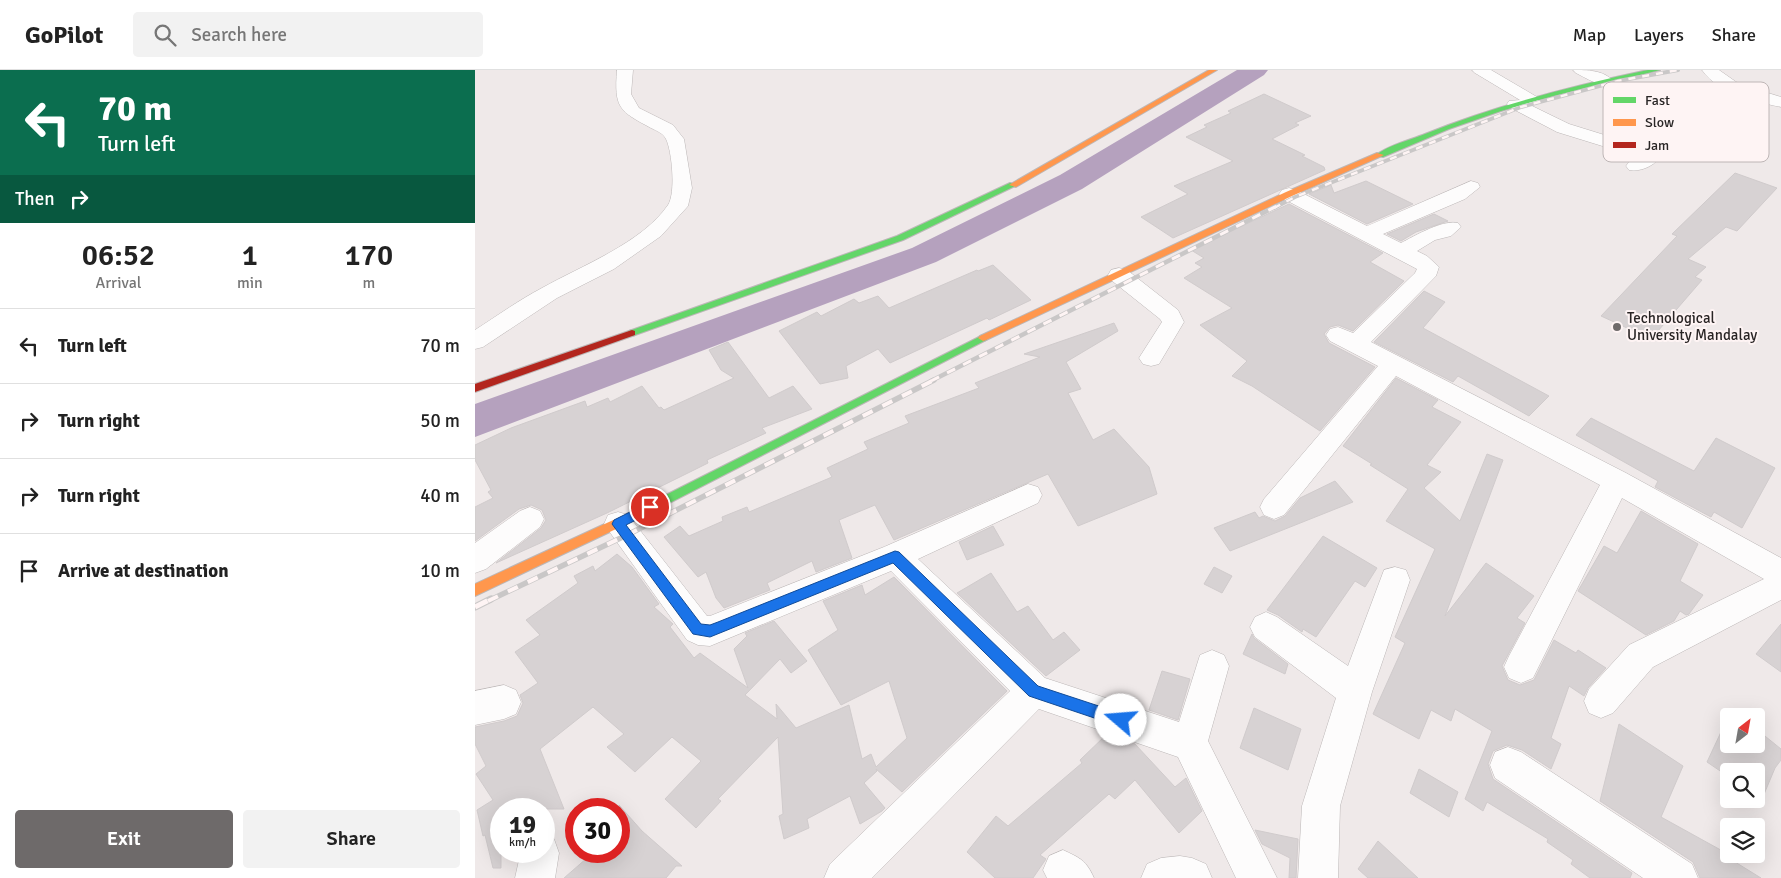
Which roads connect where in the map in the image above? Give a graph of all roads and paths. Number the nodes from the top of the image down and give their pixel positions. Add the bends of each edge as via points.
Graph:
1 (625, 70) edge
2 (1214, 70) edge
3 (1480, 70) edge
4 (1581, 70) edge
5 (1657, 70) edge
6 (1710, 70) edge
7 (1605, 81) junction
8 (1722, 82) edge
9 (1523, 102) junction
10 (1603, 140) edge
11 (1642, 162) edge
12 (1635, 166) dead end
13 (1471, 187) dead end
14 (1289, 194) junction
15 (1451, 227) dead end
16 (1366, 234) junction
17 (1401, 252) junction
18 (1119, 275) junction
19 (475, 341) edge
20 (1151, 358) dead end
21 (1393, 364) junction
22 (475, 388) edge
23 (1616, 481) junction
24 (1028, 495) dead end
25 (1274, 507) dead end
26 (530, 520) dead end
27 (618, 524) junction
28 (895, 556) junction
29 (475, 560) edge
30 (1781, 573) edge
31 (1395, 580) dead end
32 (1781, 585) edge
33 (475, 590) edge
34 (1266, 627) dead end
35 (1212, 666) dead end
36 (1521, 667) dead end
37 (1034, 691) junction
38 (1355, 692) junction
39 (1601, 701) dead end
40 (1190, 743) junction
41 (1508, 765) dead end
42 (844, 878) edge
43 (1161, 878) edge
44 (1192, 878) edge
45 (1257, 878) edge
46 (1318, 878) edge
47 (1678, 878) edge

1 - 19 street via 623,94 632,111 667,128 675,139 683,188 678,206 654,232 606,264 549,293
2 - 22 street via 1008,188 900,238
3 - 9 street
4 - 7 street
5 - 7 street
6 - 8 street
7 - 9 street
9 - 10 street via 1563,128
9 - 14 street via 1439,130
11 - 12 street
13 - 16 street via 1458,196
14 - 16 street
14 - 18 street
15 - 17 street
16 - 17 street
17 - 21 street via 1428,267 1425,276 1347,339
18 - 20 street via 1170,315 1173,322
18 - 27 street via 993,333
21 - 23 street
21 - 25 street
23 - 30 street
23 - 36 street
24 - 28 street
26 - 29 street
27 - 28 street via 698,630 710,631 724,626
27 - 33 street
28 - 37 street
31 - 38 street
32 - 39 street via 1641,656
34 - 38 street
35 - 40 street
37 - 40 street
37 - 42 street
38 - 46 street via 1321,806
40 - 45 street
41 - 47 street
43 - 44 street

